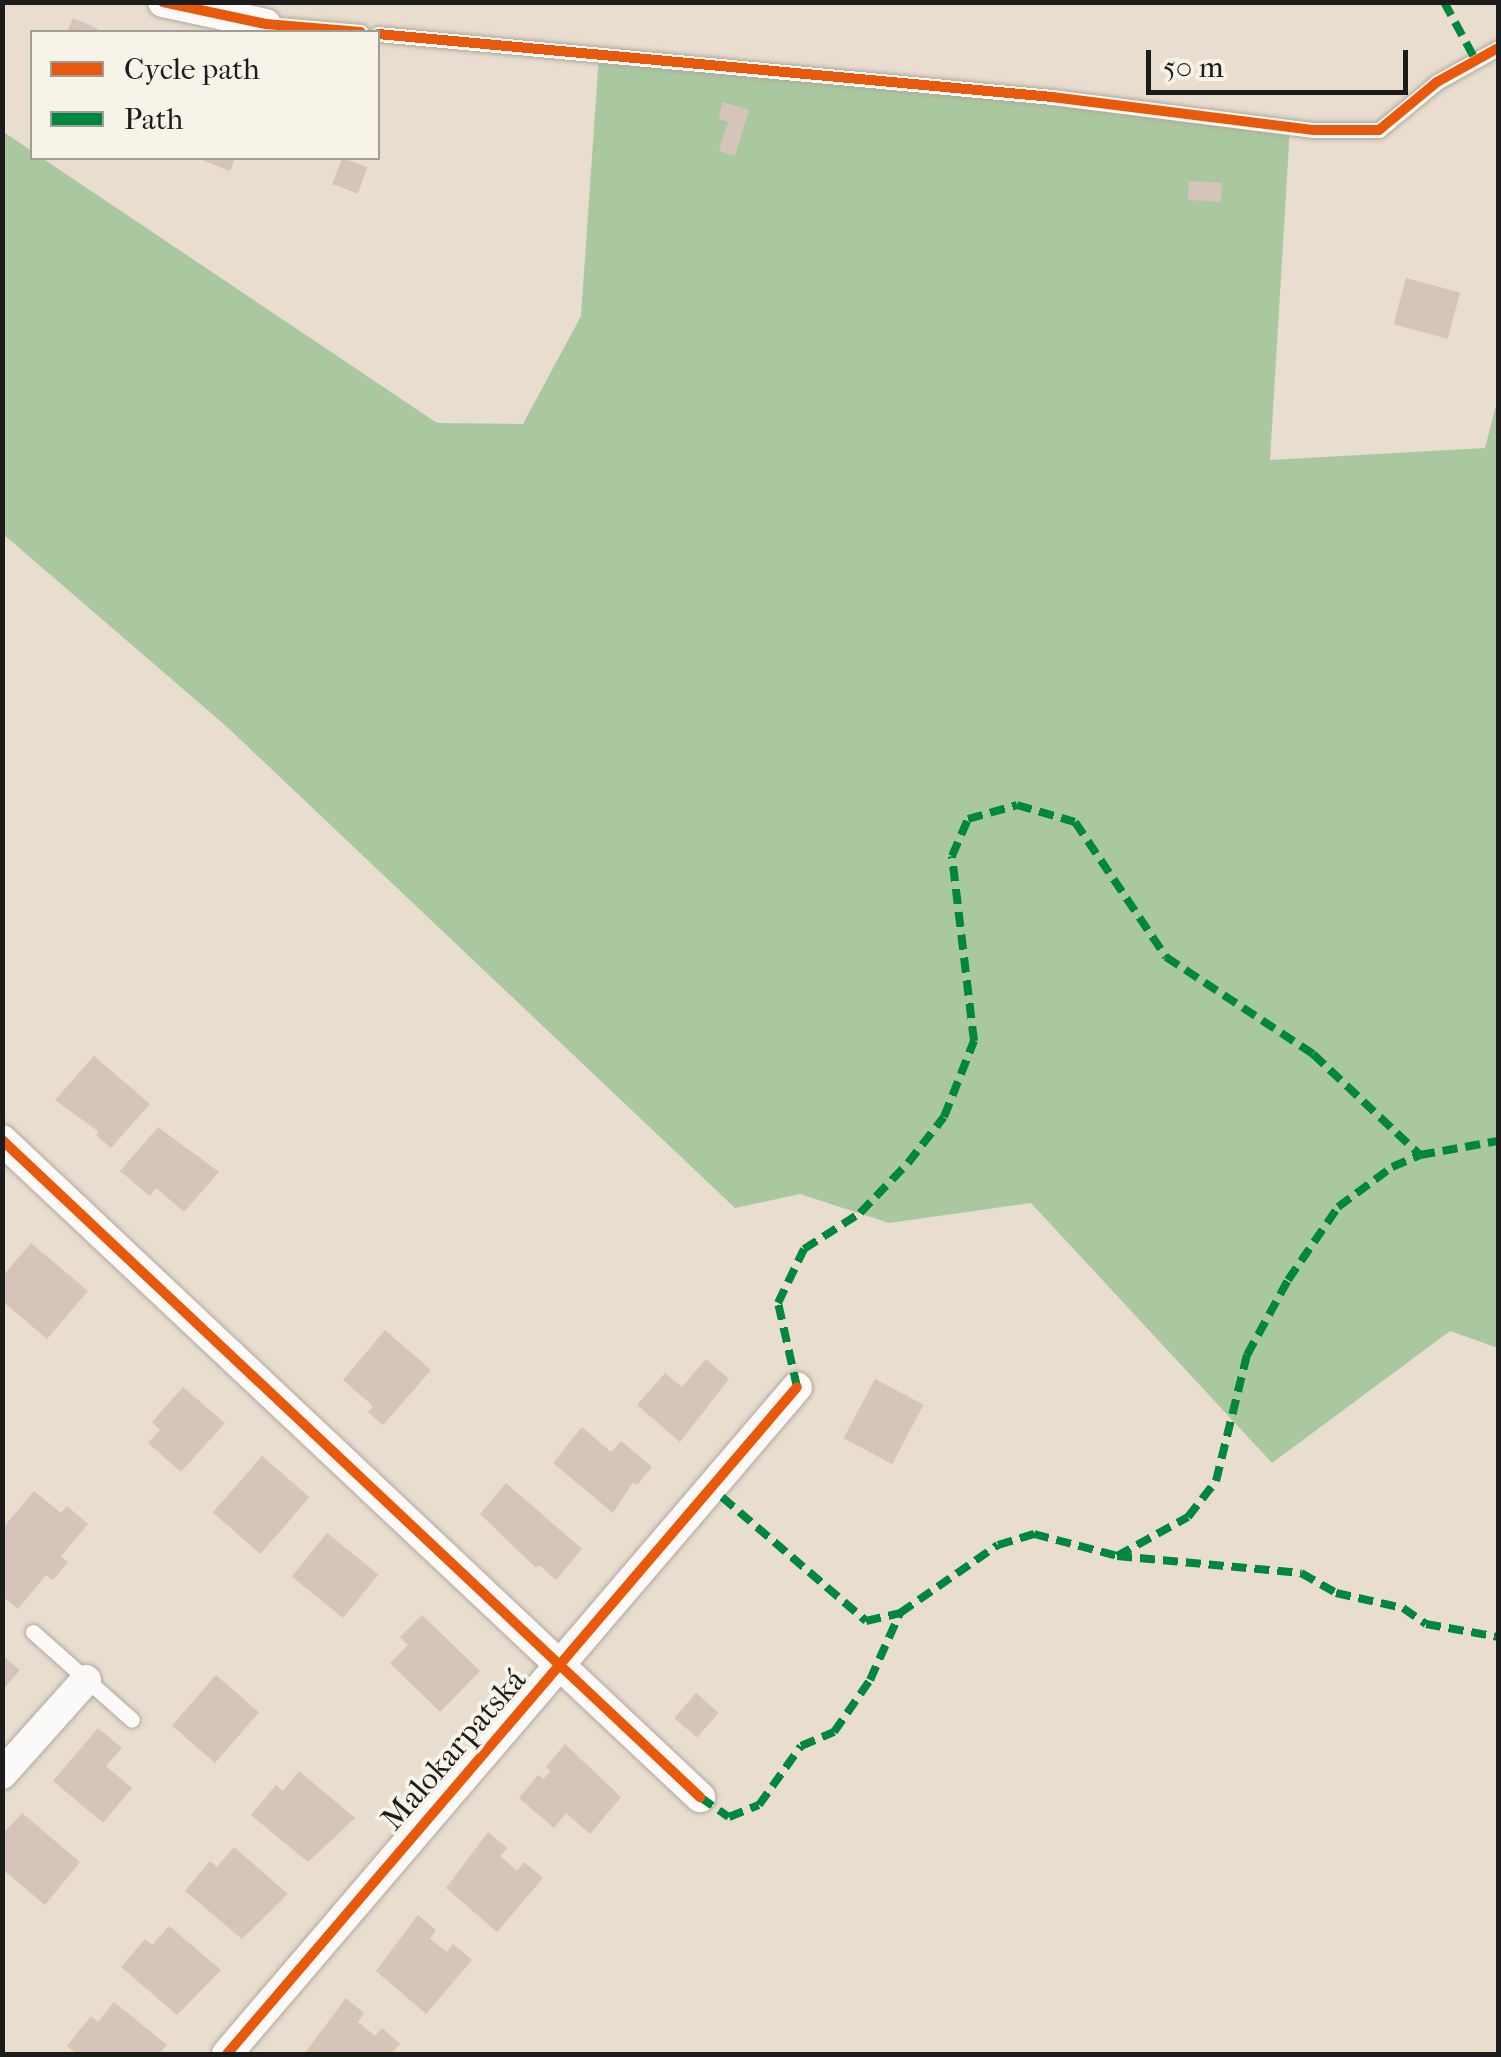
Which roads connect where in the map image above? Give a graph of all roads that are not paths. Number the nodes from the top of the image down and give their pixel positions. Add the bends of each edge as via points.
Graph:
1 (163, 2) edge
2 (266, 24) joint
3 (337, 30) edge
4 (380, 34) edge
5 (1498, 48) edge
6 (2, 1140) edge
7 (797, 1387) dead end
8 (33, 1632) dead end
9 (561, 1664) junction
10 (86, 1680) junction
11 (132, 1720) dead end
12 (2, 1774) edge
13 (700, 1796) dead end
14 (227, 2054) edge

1 - 2 street
2 - 3 lane
4 - 5 lane via 1052,97 1314,130 1378,130 1437,82
6 - 9 street
7 - 9 street, Malokarpatská
8 - 10 lane
9 - 13 street
9 - 14 street, Malokarpatská
10 - 11 lane
10 - 12 street

